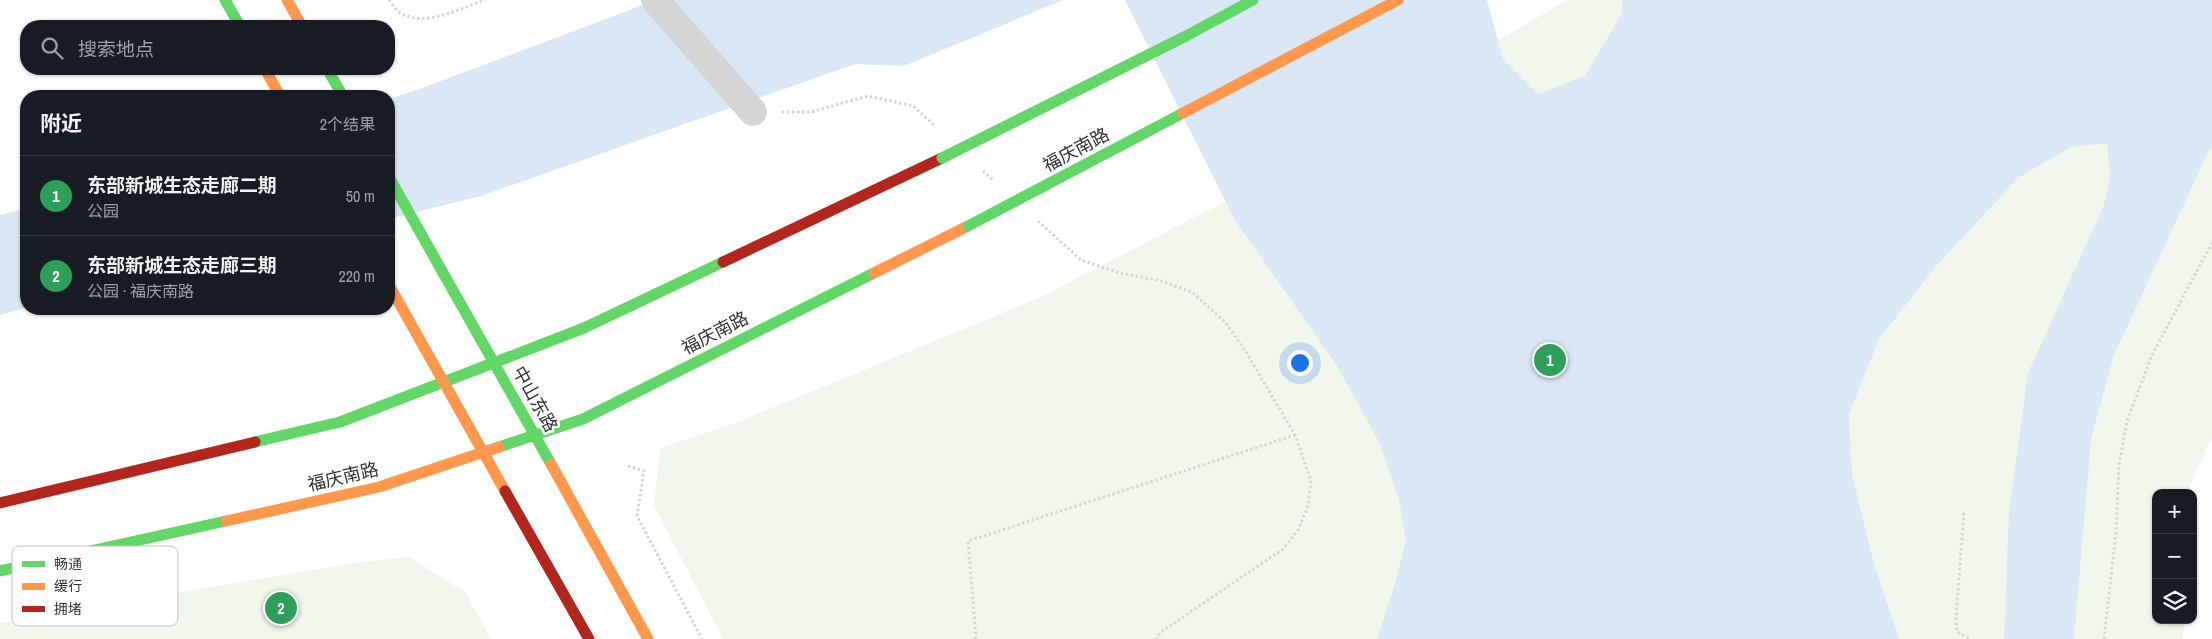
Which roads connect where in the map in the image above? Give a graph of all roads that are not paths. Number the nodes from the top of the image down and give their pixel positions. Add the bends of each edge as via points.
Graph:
1 (225, 0) edge
2 (288, 0) edge
3 (655, 0) edge
4 (1253, 0) edge
5 (1398, 0) edge
6 (237, 20) edge
7 (299, 20) edge
8 (268, 75) edge
9 (331, 75) edge
10 (277, 90) edge
11 (339, 90) edge
12 (754, 112) road end
13 (395, 187) edge
14 (395, 296) edge
15 (495, 363) junction
16 (444, 382) junction
17 (535, 435) junction
18 (484, 452) junction
19 (0, 503) edge
20 (114, 546) edge
21 (589, 639) edge
22 (648, 639) edge

1 - 6 main road
2 - 7 main road
3 - 12 street
4 - 15 main road, bridge via 942,158 584,328
5 - 17 main road, 福庆南路, bridge via 968,226 590,415
8 - 10 main road
9 - 11 main road
13 - 15 main road, 中山东路
14 - 16 main road
15 - 16 main road
15 - 17 main road, 中山东路
16 - 18 main road
16 - 19 main road via 340,422
17 - 18 main road, 福庆南路
17 - 22 main road, 中山东路
18 - 20 main road, 福庆南路 via 379,488
18 - 21 main road

